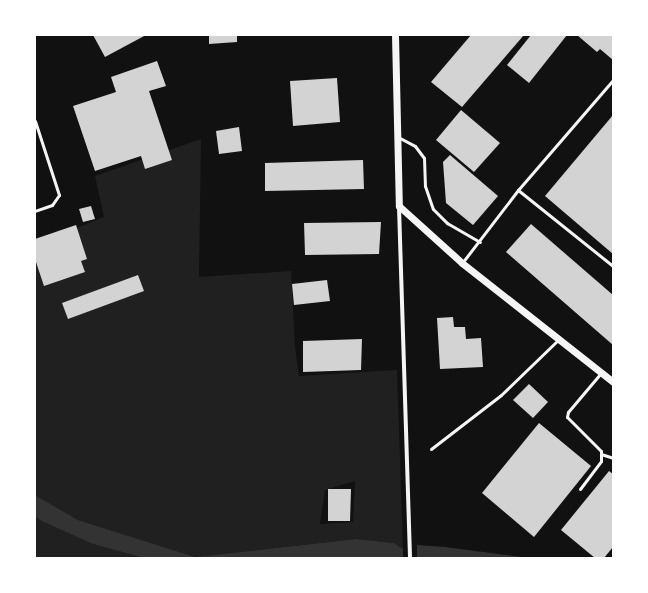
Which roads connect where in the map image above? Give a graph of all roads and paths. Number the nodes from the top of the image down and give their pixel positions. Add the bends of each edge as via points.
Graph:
1 (395, 35) edge
2 (613, 80) edge
3 (35, 121) edge
4 (397, 136) junction
5 (518, 190) junction
6 (399, 206) junction
7 (35, 211) edge
8 (480, 242) junction
9 (462, 263) junction
10 (613, 266) edge
11 (559, 339) junction
12 (601, 373) junction
13 (613, 382) edge
14 (431, 449) dead end
15 (601, 454) junction
16 (613, 458) edge
17 (580, 489) dead end
18 (410, 558) edge

1 - 4 street
2 - 5 lane
3 - 7 lane via 59,195 52,205
4 - 6 street
4 - 8 lane via 415,146 424,158 425,186 433,209 447,223
5 - 8 lane
5 - 10 lane
6 - 9 street
6 - 18 street
8 - 9 lane
9 - 11 street
11 - 12 street
11 - 14 lane via 501,395
12 - 13 street
12 - 15 lane via 568,412 567,417 599,447
15 - 16 lane
15 - 17 lane via 600,461

